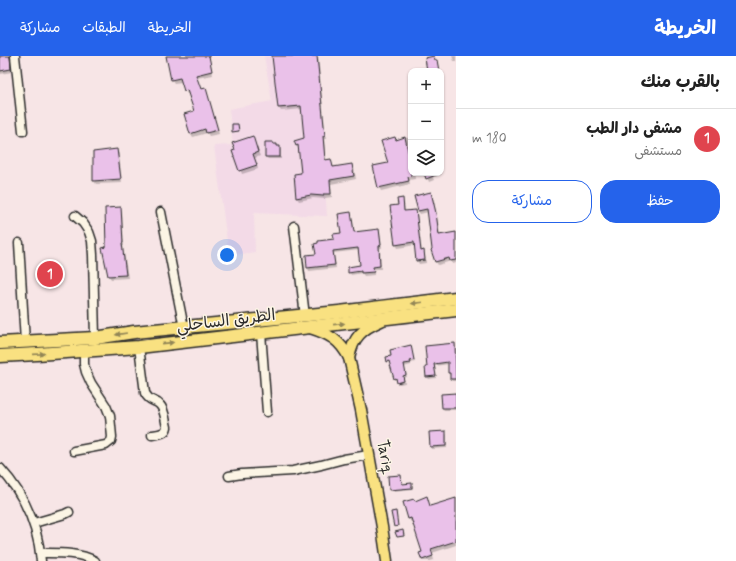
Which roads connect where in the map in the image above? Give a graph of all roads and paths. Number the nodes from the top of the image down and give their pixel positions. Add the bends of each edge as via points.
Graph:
1 (15, 56) edge
2 (23, 131) dead end
3 (161, 212) dead end
4 (75, 216) dead end
5 (294, 226) dead end
6 (19, 243) dead end
7 (456, 298) edge
8 (456, 310) edge
9 (385, 319) junction
10 (307, 322) junction
11 (184, 328) junction
12 (261, 332) junction
13 (95, 338) junction
14 (25, 342) junction
15 (0, 343) edge
16 (139, 347) junction
17 (84, 351) junction
18 (0, 356) edge
19 (349, 358) junction
20 (267, 412) dead end
21 (152, 435) dead end
22 (74, 451) dead end
23 (369, 455) junction
24 (0, 468) edge
25 (229, 476) dead end
26 (69, 512) dead end
27 (34, 523) junction
28 (56, 553) junction
29 (41, 557) edge
30 (60, 561) edge
31 (95, 561) edge
32 (387, 561) edge

1 - 2 street
3 - 11 street
4 - 13 street via 83,222 92,241
5 - 10 street
6 - 14 street
7 -> 10 highway, الطريق الساحلي
8 - 9 highway, الطريق الساحلي
10 -> 9 highway, الطريق الساحلي
9 - 19 main road via 370,325 358,336
10 - 11 highway, الطريق الساحلي
10 - 12 highway, الطريق الساحلي
10 - 19 main road via 334,338
11 -> 13 highway, الطريق الساحلي
16 -> 12 highway, الطريق الساحلي
12 - 20 street
13 - 14 highway, الطريق الساحلي
14 - 15 highway, الطريق الساحلي
16 - 17 highway, الطريق الساحلي
16 - 21 street via 145,394 162,407 167,427 164,432
18 -> 17 highway, الطريق الساحلي
17 - 22 street via 86,372 110,416 112,437 106,445
19 - 23 main road, Tariq
23 - 25 street via 293,471
23 - 32 main road, Tariq
24 - 27 street via 16,488
26 - 27 street
27 - 29 street
28 - 29 street
28 - 30 street
28 - 31 street via 87,556

